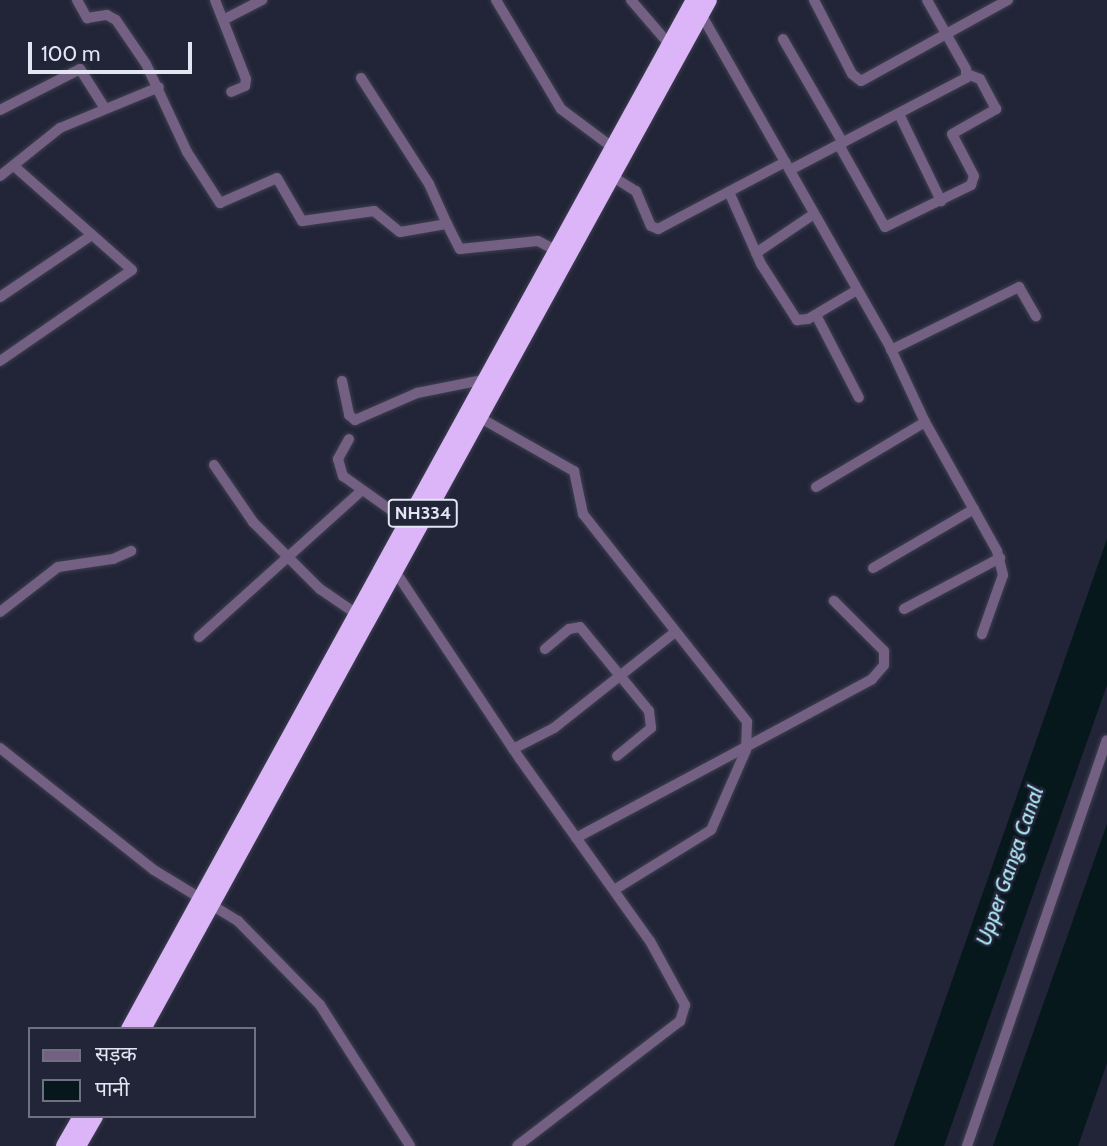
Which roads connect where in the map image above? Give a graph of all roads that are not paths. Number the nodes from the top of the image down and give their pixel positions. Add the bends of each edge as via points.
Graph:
1 (77, 0) edge
2 (215, 0) edge
3 (262, 0) edge
4 (496, 0) edge
5 (631, 0) edge
6 (814, 0) edge
7 (927, 0) edge
8 (1008, 0) edge
9 (701, 5) edge
10 (225, 19) junction
11 (948, 36) junction
12 (783, 39) dead end
13 (669, 44) junction
14 (967, 74) junction
15 (361, 78) dead end
16 (159, 87) junction
17 (231, 92) dead end
18 (104, 107) junction
19 (0, 110) edge
20 (899, 114) junction
21 (841, 144) junction
22 (612, 147) junction
23 (14, 166) junction
24 (788, 166) junction
25 (610, 175) junction
26 (0, 176) edge
27 (729, 192) junction
28 (941, 201) junction
29 (814, 215) junction
30 (447, 224) junction
31 (92, 235) junction
32 (554, 249) junction
33 (756, 253) junction
34 (857, 290) junction
35 (0, 297) edge
36 (816, 315) junction
37 (1036, 317) dead end
38 (891, 350) junction
39 (0, 361) edge
40 (342, 380) dead end
41 (482, 380) junction
42 (859, 398) dead end
43 (477, 416) junction
44 (925, 422) junction
45 (349, 439) dead end
46 (215, 465) dead end
47 (816, 487) dead end
48 (361, 491) junction
49 (974, 509) junction
50 (405, 520) junction
51 (131, 551) dead end
52 (288, 558) junction
53 (1000, 558) junction
54 (393, 568) junction
55 (873, 568) dead end
56 (834, 601) dead end
57 (904, 609) dead end
58 (0, 612) edge
59 (355, 613) junction
60 (675, 632) junction
61 (982, 634) dead end
62 (199, 637) dead end
63 (545, 649) dead end
64 (621, 675) junction
65 (1107, 740) edge
66 (0, 748) edge
67 (513, 749) junction
68 (746, 750) junction
69 (617, 756) dead end
70 (576, 838) junction
71 (614, 890) junction
72 (207, 902) junction
73 (130, 1027) edge
74 (144, 1027) edge
75 (80, 1118) edge
76 (94, 1118) edge
77 (64, 1146) edge
78 (78, 1146) edge
79 (410, 1146) edge
80 (517, 1146) edge
81 (967, 1146) edge

1 - 16 street via 87,18 110,15 116,20
2 - 10 street
3 - 10 street
4 - 22 street via 561,110
5 - 13 street
6 - 11 street via 860,81
7 - 11 street
8 - 11 street
9 - 13 highway, NH334
9 - 24 street
9 - 25 highway, NH334
10 - 17 street via 247,84
11 - 14 street
12 - 21 street
13 - 22 highway, NH334
14 - 20 street via 958,85
14 - 28 street via 980,79 996,109 953,132 975,180
15 - 30 street via 429,184
16 - 18 street
16 - 30 street via 187,152 220,203 277,178 302,220 374,211 404,233
18 - 19 street via 80,69
18 - 23 street via 60,128
20 - 21 street
20 - 28 street
21 - 24 street
21 - 28 street via 885,227
22 - 32 highway, NH334
23 - 26 street
23 - 31 street
24 - 27 street
24 - 29 street
25 - 27 street via 636,191 654,229
25 - 43 highway, NH334
27 - 33 street
29 - 33 street
29 - 34 street
30 - 32 street via 460,249 538,241
31 - 35 street
31 - 39 street via 132,272
32 - 41 highway, NH334
33 - 36 street via 793,317 802,321
34 - 36 street
34 - 38 street
36 - 42 street
37 - 38 street via 1019,286
38 - 44 street
40 - 41 street via 349,415 355,420 417,393
41 - 50 highway, NH334
43 - 54 highway, NH334
43 - 60 street via 574,471 583,514
44 - 47 street
44 - 49 street
45 - 48 street via 341,450 339,468
46 - 52 street via 240,507
48 - 50 street
48 - 52 street
49 - 53 street
49 - 55 street
50 - 59 highway, NH334
51 - 58 street via 113,559 58,567
52 - 59 street
52 - 62 street
53 - 57 street
53 - 61 street via 1003,575
54 - 67 street
54 - 72 highway, NH334
56 - 68 street via 880,645 884,664 859,689
59 - 72 highway, NH334
60 - 64 street
60 - 68 street via 747,722
63 - 64 street via 569,629 580,627
64 - 67 street via 554,728
64 - 69 street via 653,723
65 - 81 street
66 - 72 street via 154,870
67 - 70 street
68 - 70 street
68 - 71 street via 711,830
70 - 71 street
71 - 80 street via 683,997 685,1014
72 - 73 highway, NH334
72 - 74 highway, NH334
72 - 79 street via 238,921 320,1005
75 - 77 highway
76 - 78 highway

